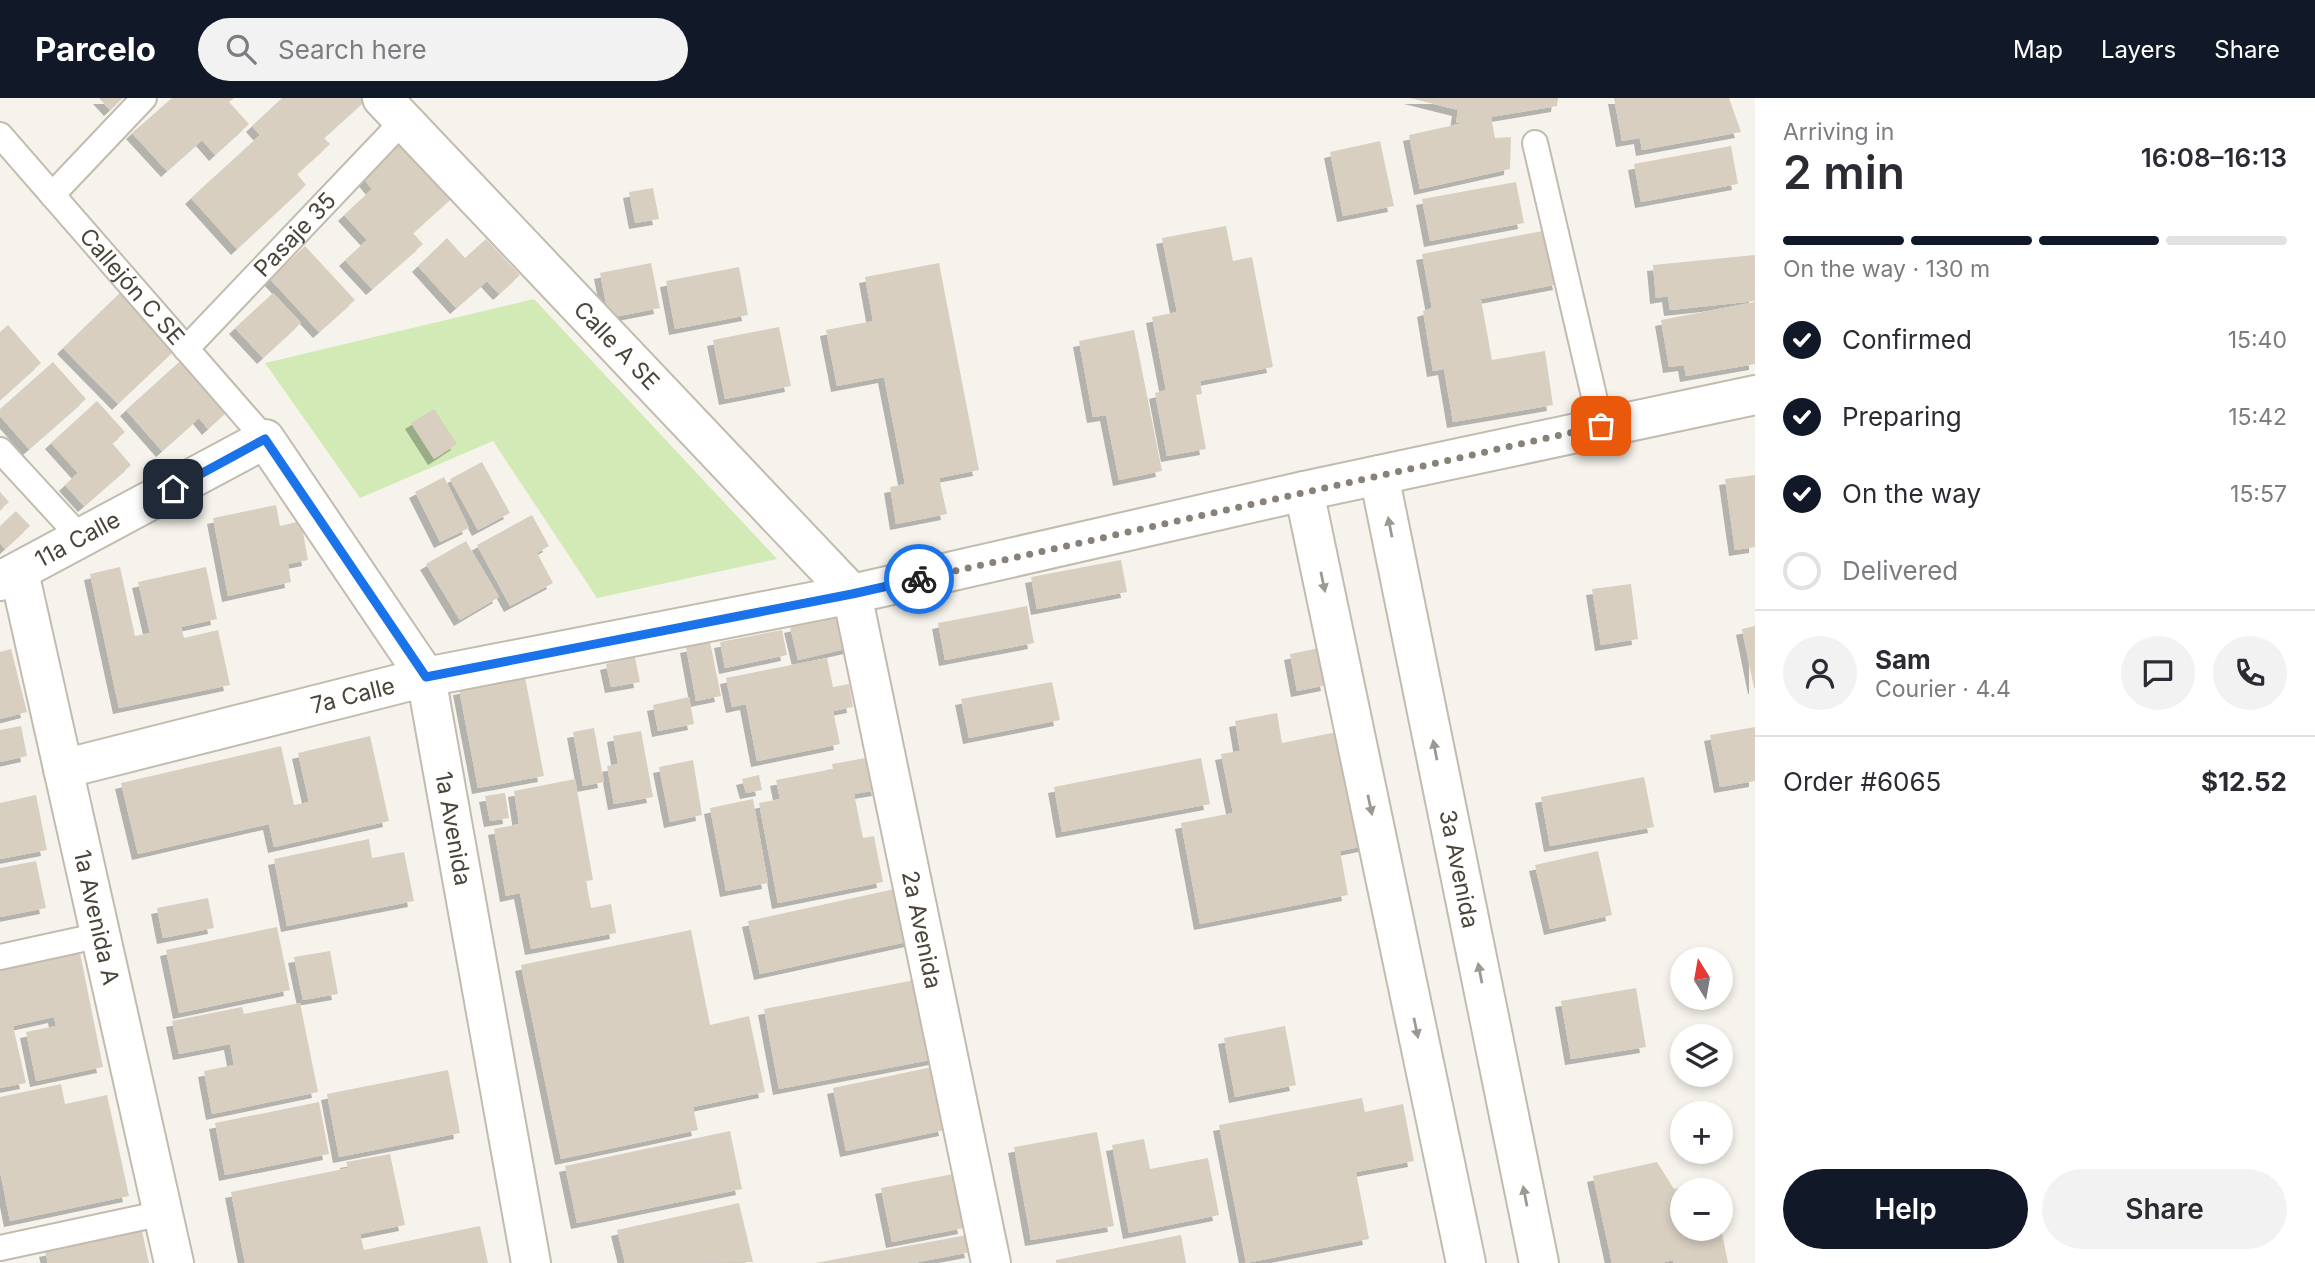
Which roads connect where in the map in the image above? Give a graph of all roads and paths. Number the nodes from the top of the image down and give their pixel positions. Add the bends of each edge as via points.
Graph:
1 (144, 98) edge
2 (392, 109) edge
3 (0, 135) edge
4 (1535, 143) dead end
5 (52, 195) junction
6 (186, 349) junction
7 (1755, 394) edge
8 (1601, 426) junction
9 (265, 439) junction
10 (0, 450) edge
11 (1379, 475) junction
12 (1304, 491) junction
13 (80, 538) junction
14 (9, 577) edge
15 (852, 594) junction
16 (426, 677) junction
17 (63, 769) junction
18 (101, 935) junction
19 (0, 957) edge
20 (163, 1213) junction
21 (0, 1248) edge
22 (174, 1263) edge
23 (531, 1263) edge
24 (991, 1263) edge
25 (1466, 1263) edge
26 (1539, 1263) edge

1 - 5 lane
2 - 6 lane, Pasaje 35
2 - 15 street, Calle A SE
3 - 5 lane, Callejón C SE
4 - 8 lane
5 - 6 lane, Callejón C SE
6 - 9 lane, Callejón C SE
7 - 8 street, 7a Calle
8 - 11 street, 7a Calle
9 - 13 street, 11a Calle
9 - 16 street, 1a Avenida
10 - 13 lane
11 - 12 street, 7a Calle
26 -> 11 street, 3a Avenida
12 - 15 street, 7a Calle
12 -> 25 street
13 - 14 street, 11a Calle
14 - 17 street, 1a Avenida A
15 - 16 street, 7a Calle
15 - 24 street, 2a Avenida
16 - 17 street, 7a Calle
16 - 23 street, 1a Avenida
17 - 18 street, 1a Avenida A
18 - 19 lane
18 - 20 street, 1a Avenida A
20 - 21 lane
20 - 22 street, 1a Avenida A

